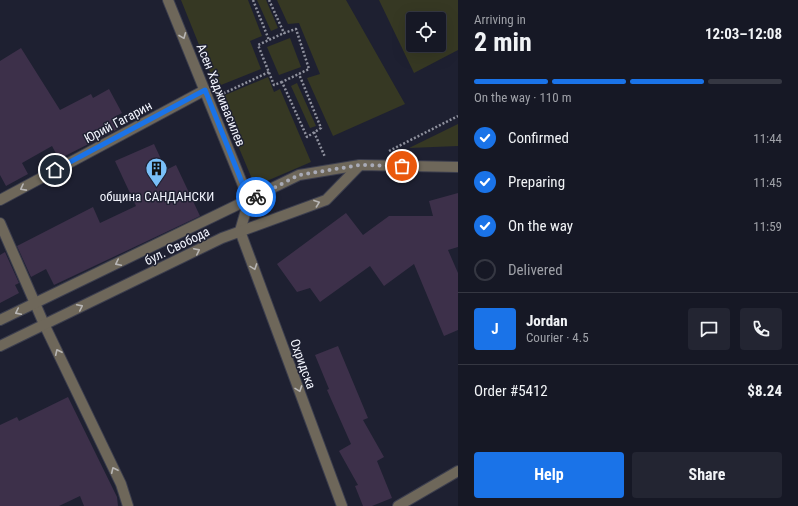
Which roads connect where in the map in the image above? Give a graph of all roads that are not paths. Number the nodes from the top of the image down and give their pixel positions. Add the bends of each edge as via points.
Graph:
1 (168, 0) edge
2 (205, 90) junction
3 (360, 165) junction
4 (458, 167) edge
5 (0, 200) edge
6 (249, 200) junction
7 (0, 223) edge
8 (240, 231) junction
9 (35, 303) junction
10 (0, 320) edge
11 (44, 324) junction
12 (0, 346) edge
13 (458, 471) edge
14 (128, 506) edge
15 (342, 506) edge
16 (398, 506) edge

1 -> 2 street, Асен Хадживасилев
2 -> 5 street, Юрий Гагарин
2 - 6 street, Асен Хадживасилев
3 - 4 street, бул. Свобода
3 - 6 street, бул. Свобода via 299,175
8 -> 3 street, бул. Свобода via 326,200
6 - 8 street
6 -> 9 street, бул. Свобода
7 - 9 street
11 -> 8 street, бул. Свобода
8 -> 15 street, Охридска
9 -> 10 street, бул. Свобода
9 - 11 street
11 - 12 street, бул. Свобода
14 -> 11 street
13 - 16 street

